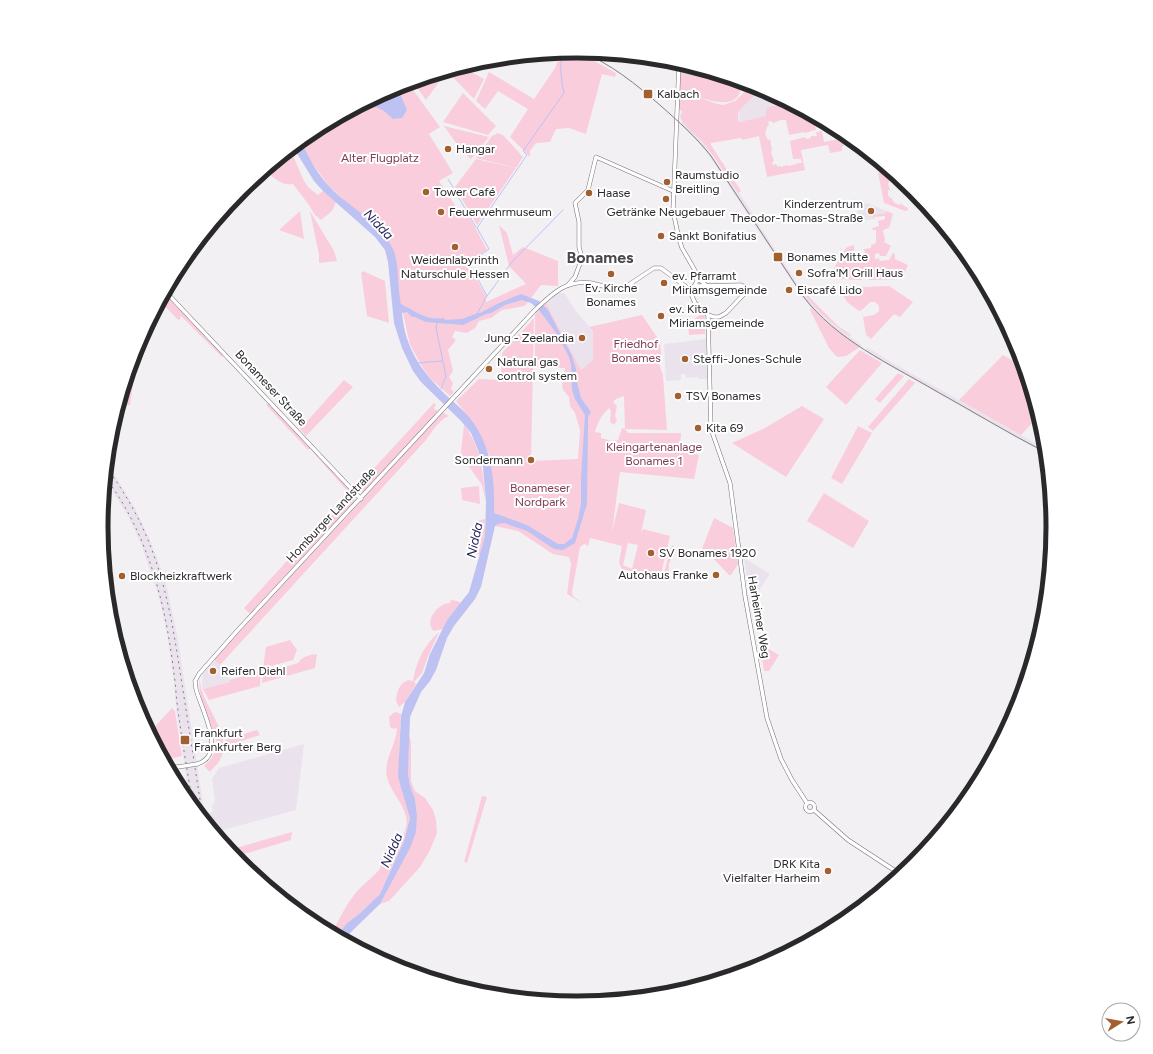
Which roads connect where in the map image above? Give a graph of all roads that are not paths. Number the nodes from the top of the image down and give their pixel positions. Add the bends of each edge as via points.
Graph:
1 (679, 69) edge
2 (673, 191) junction
3 (695, 271) junction
4 (574, 282) junction
5 (706, 285) junction
6 (694, 286) junction
7 (691, 290) junction
8 (169, 295) edge
9 (708, 315) junction
10 (361, 499) junction
11 (174, 767) edge
12 (807, 803) junction
13 (814, 810) junction
14 (895, 871) edge

1 - 2 street
2 - 3 street via 672,211 679,239
2 - 4 street via 596,157 588,190 574,203 579,222 578,244 582,258
3 - 5 street
3 - 6 street via 697,281
4 - 7 street via 623,290 659,267
4 - 10 street, Homburger Landstraße via 556,291 534,310
5 - 6 street
5 - 9 street via 742,285 746,294 724,315
6 - 7 street
7 - 9 street via 695,303
8 - 10 street, Bonameser Straße
9 - 12 street, Harheimer Weg via 711,429 730,483 746,604 767,718 781,759
10 - 11 street, Homburger Landstraße, bridge via 204,668 197,678 196,689 212,742 211,751 207,758 197,764
12 - 13 street via 814,806
12 - 13 street via 806,810
13 - 14 street via 848,840

